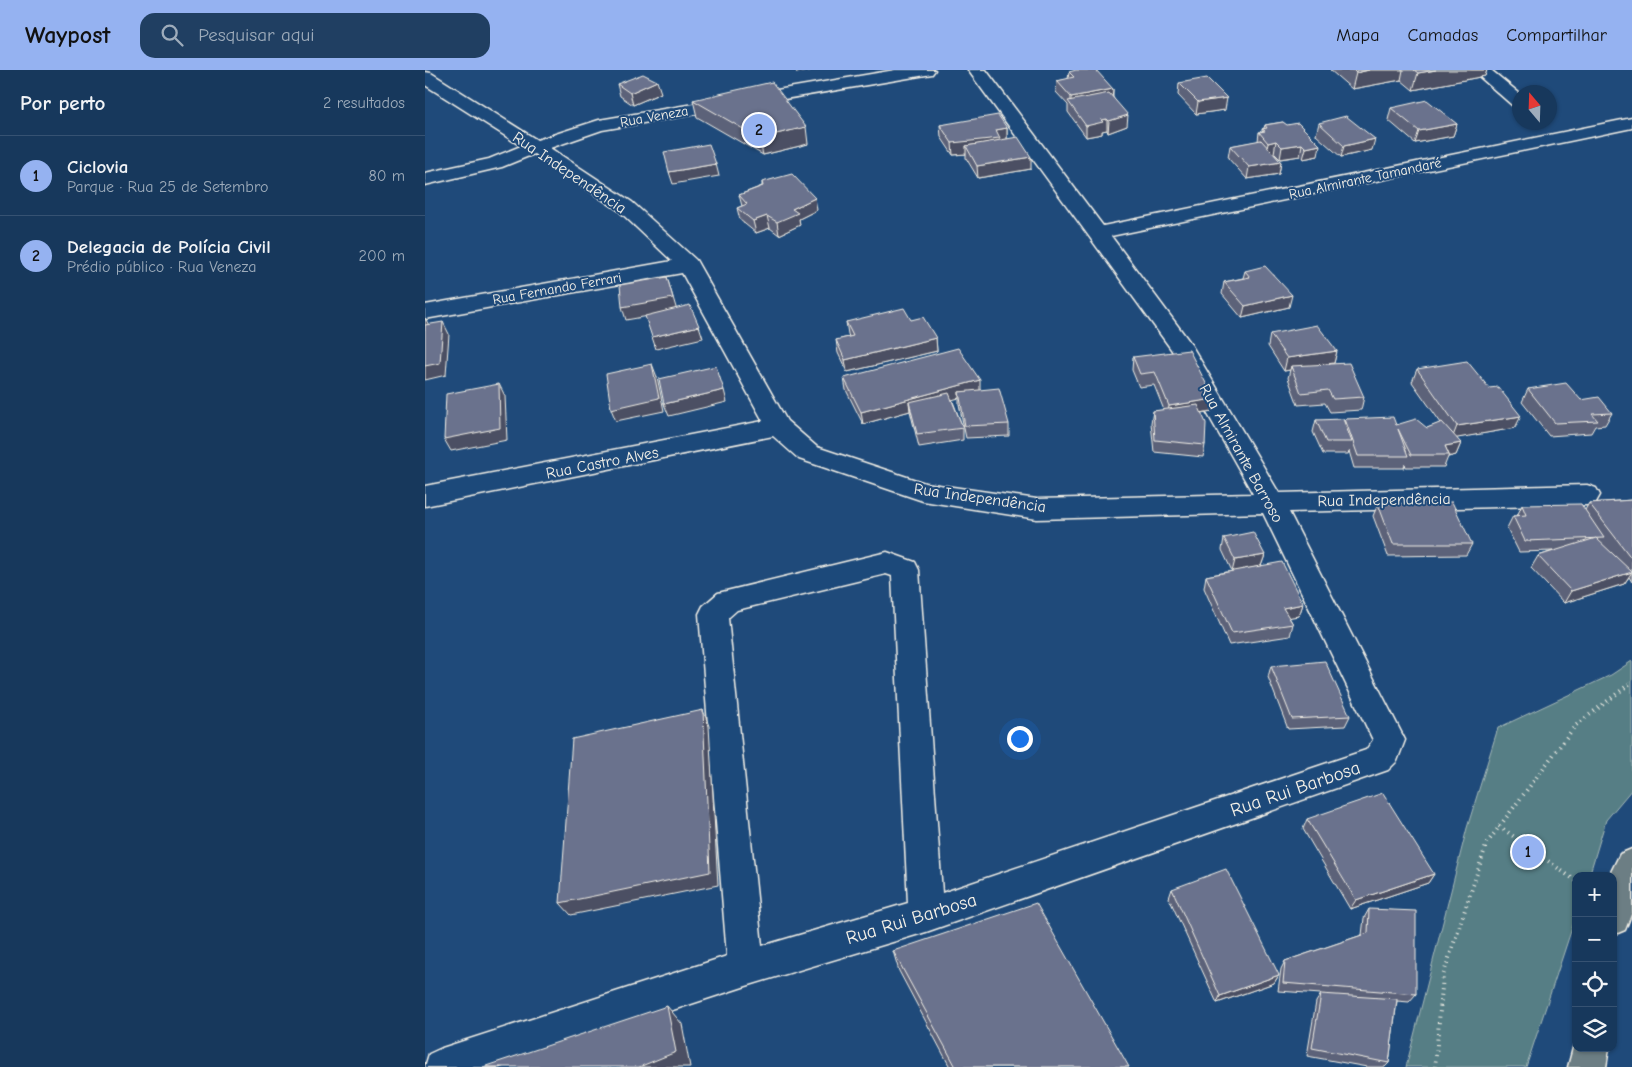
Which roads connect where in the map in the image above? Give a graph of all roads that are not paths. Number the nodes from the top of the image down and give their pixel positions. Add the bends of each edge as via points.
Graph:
1 (926, 70) edge
2 (977, 70) edge
3 (1481, 70) edge
4 (425, 77) edge
5 (1512, 96) edge
6 (1632, 123) edge
7 (1553, 130) edge
8 (1561, 137) junction
9 (533, 147) junction
10 (425, 179) edge
11 (1097, 233) junction
12 (688, 265) junction
13 (425, 312) edge
14 (778, 427) junction
15 (1587, 495) dead end
16 (425, 496) edge
17 (1271, 502) junction
18 (1377, 760) joint
19 (1630, 876) edge
20 (926, 915) junction
21 (1613, 917) edge
22 (746, 968) junction
23 (1589, 1052) edge
24 (442, 1067) edge
25 (1587, 1067) edge

1 - 9 street, Rua Veneza via 599,125
2 - 11 street, Rua Almirante Barroso
3 - 5 street
4 - 9 street, Rua Independência
6 - 8 street, Rua Almirante Tamandaré
7 - 8 street
8 - 11 street, Rua Almirante Tamandaré
9 - 10 street, Rua Veneza via 495,163
9 - 12 street, Rua Independência via 625,206
11 - 17 street, Rua Almirante Barroso via 1181,346
12 - 13 street, Rua Fernando Ferrari
12 - 14 street, Rua Independência
14 - 16 street, Rua Castro Alves
14 - 17 street, Rua Independência via 808,454 932,493 1037,509
15 - 17 street, Rua Independência
17 - 18 street, Rua Almirante Barroso via 1389,740 1386,751
18 - 20 street, Rua Rui Barbosa
19 - 21 main road
20 - 22 street, Rua Rui Barbosa
20 - 22 street via 905,570 887,563 728,602 713,614
22 - 24 street, Rua Rui Barbosa
23 - 25 main road

